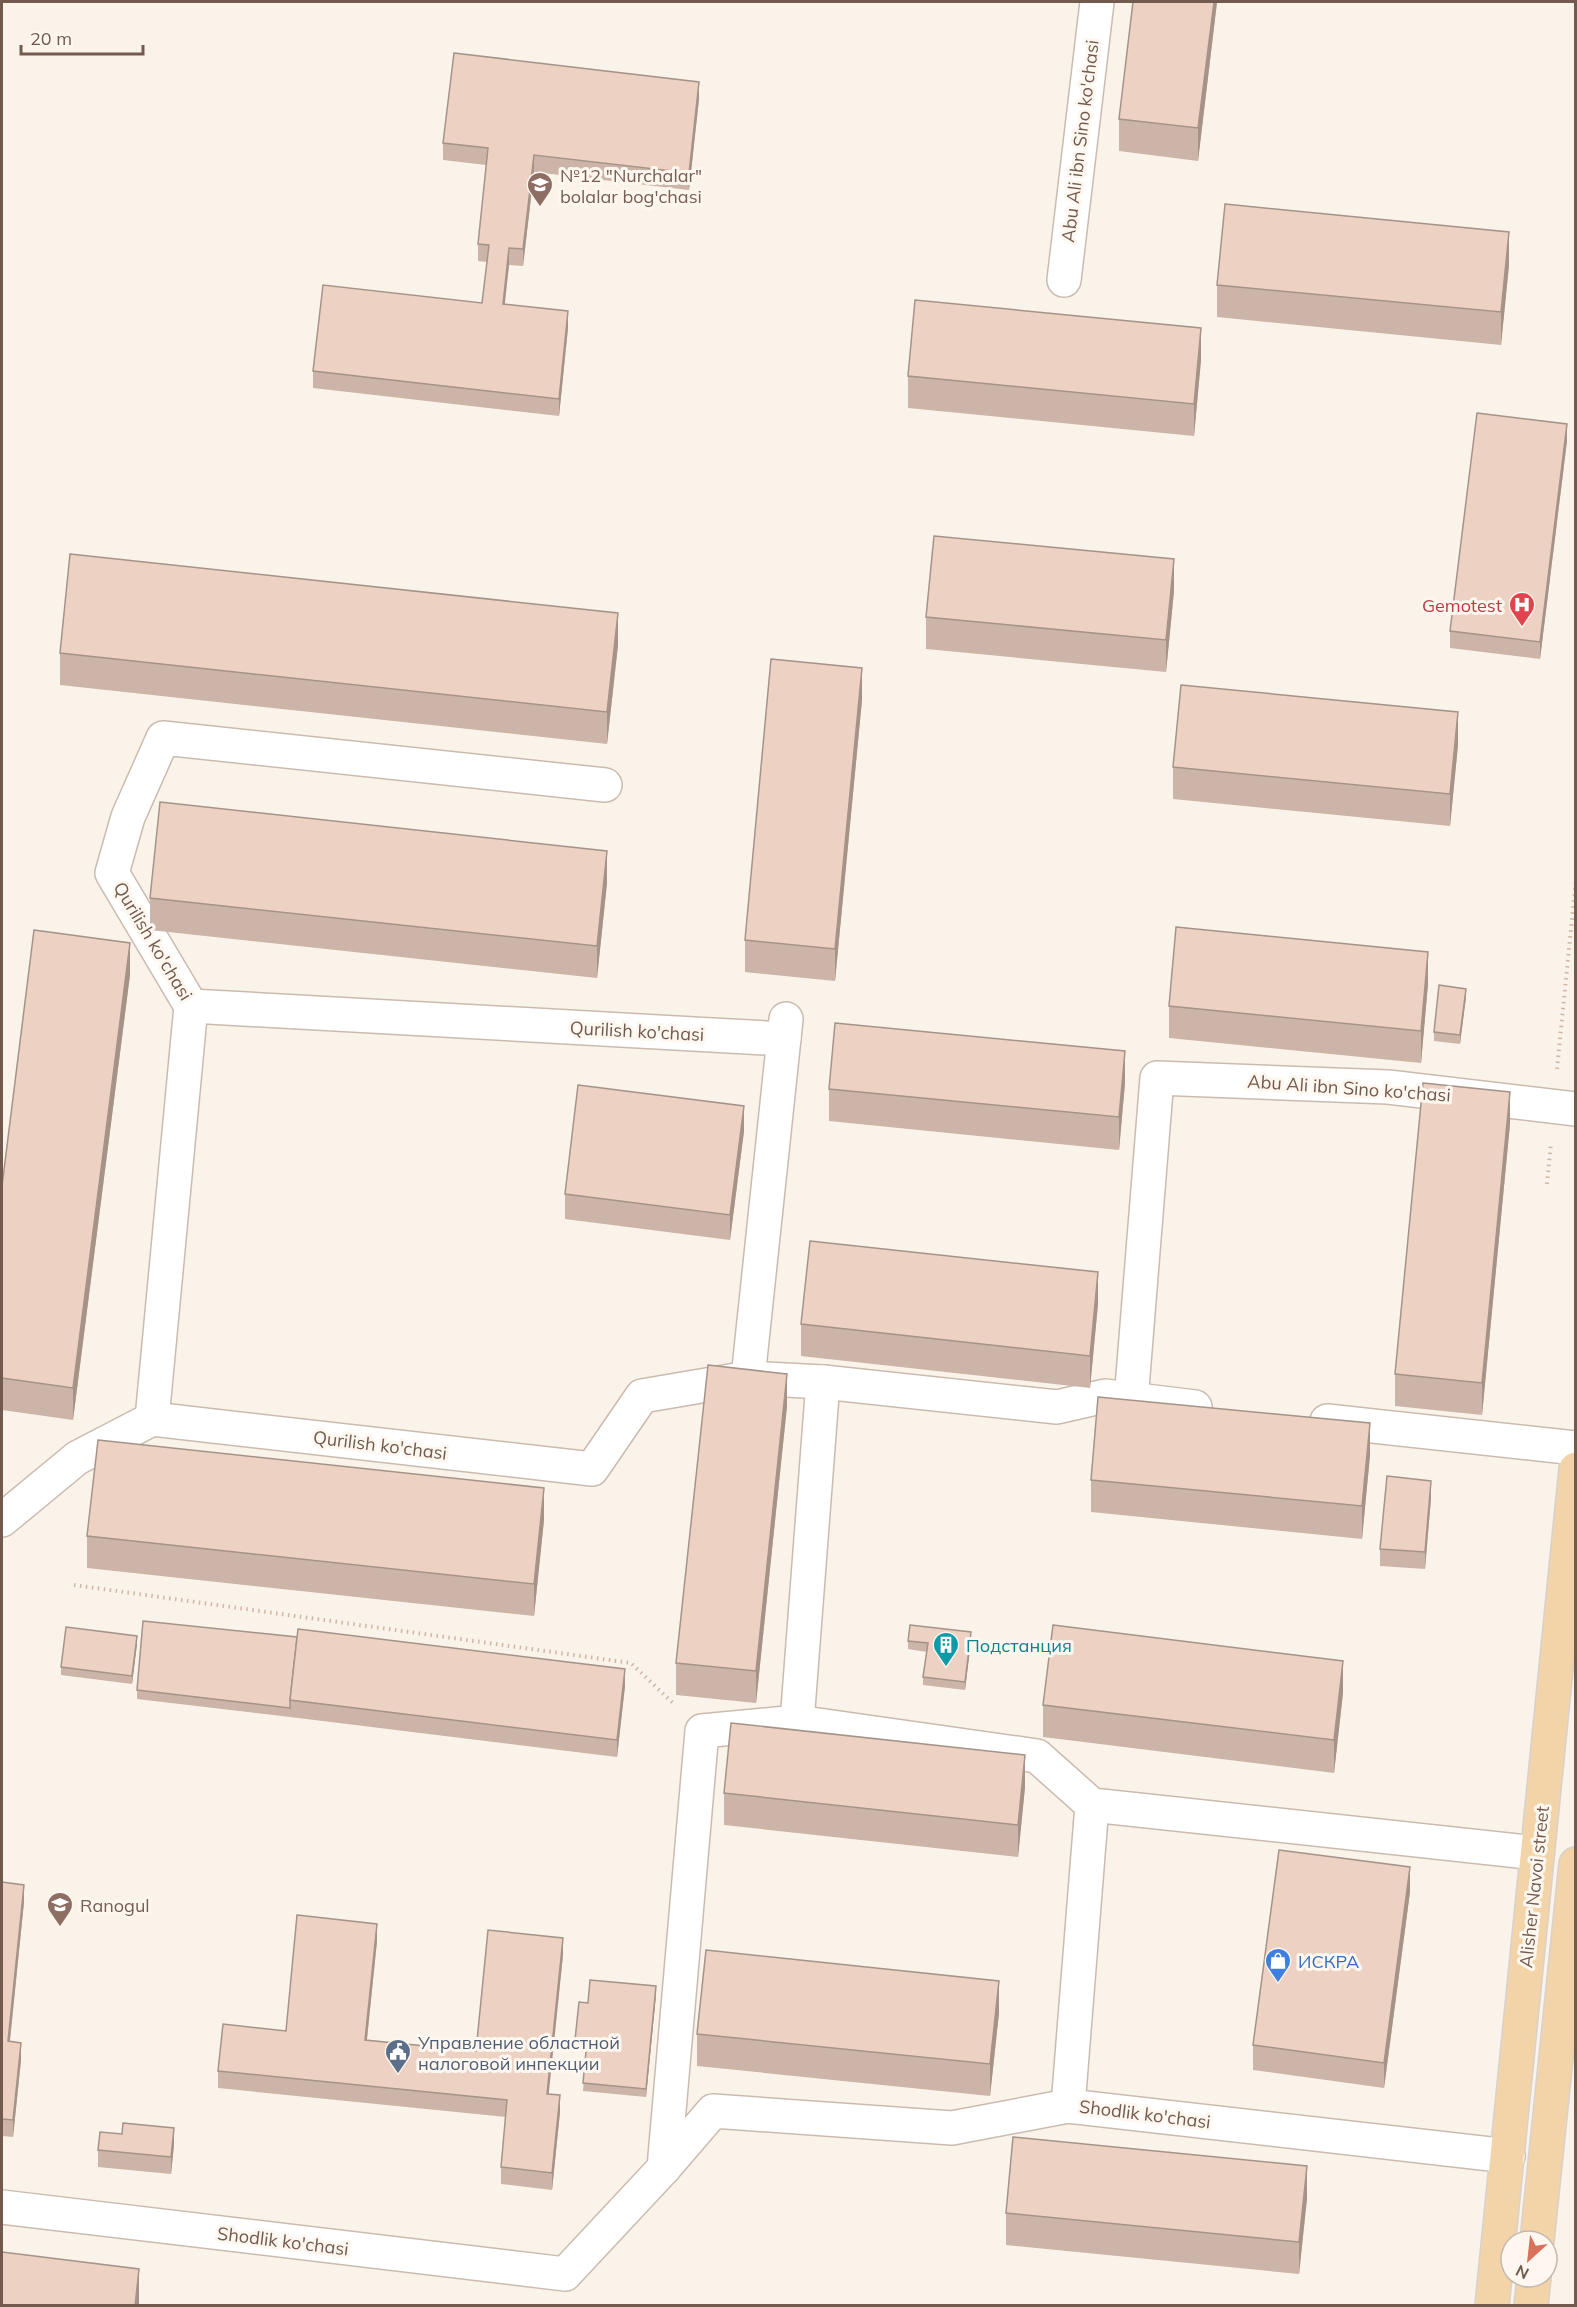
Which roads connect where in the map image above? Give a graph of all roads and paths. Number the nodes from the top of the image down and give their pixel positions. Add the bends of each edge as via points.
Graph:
1 (1096, 2) edge
2 (1064, 280) dead end
3 (605, 785) dead end
4 (1575, 879) edge
5 (191, 1006) junction
6 (1565, 1107) edge
7 (1547, 1184) dead end
8 (748, 1378) junction
9 (823, 1382) junction
10 (1131, 1400) junction
11 (1224, 1410) edge
12 (1295, 1418) edge
13 (152, 1419) junction
14 (1575, 1448) edge
15 (1575, 1469) edge
16 (2, 1520) edge
17 (74, 1585) dead end
18 (797, 1722) junction
19 (702, 1731) junction
20 (1092, 1805) junction
21 (1537, 1853) junction
22 (1575, 1864) edge
23 (1068, 2106) junction
24 (1508, 2156) junction
25 (664, 2168) junction
26 (2, 2207) edge
27 (1538, 2229) edge
28 (1533, 2289) edge
29 (1492, 2306) edge
30 (1531, 2306) edge

1 - 2 street, Abu Ali ibn Sino ko'chasi
3 - 5 street, Qurilish ko'chasi via 163,738 128,817 111,873
4 - 6 path via 1564,973
5 - 8 street, Qurilish ko'chasi via 785,1028
5 - 13 street
6 - 7 path
6 - 10 street, Abu Ali ibn Sino ko'chasi via 1388,1087 1157,1078
8 - 9 street
8 - 13 street, Qurilish ko'chasi via 642,1396 592,1469
9 - 10 street via 1057,1407 1105,1396
9 - 18 street
10 - 11 street
12 - 14 street
13 - 16 street via 77,1458
15 - 21 main road, Alisher Navoi street
17 - 19 path via 631,1663
18 - 19 street
18 - 20 street via 1037,1756
19 - 25 street
20 - 21 street
20 - 23 street
21 - 24 main road, Alisher Navoi street
22 - 27 main road
23 - 24 street, Shodlik ko'chasi
23 - 25 street, Shodlik ko'chasi via 952,2128 713,2111
24 - 29 main road, Alisher Navoi street
25 - 26 street, Shodlik ko'chasi via 565,2274
28 - 30 main road

